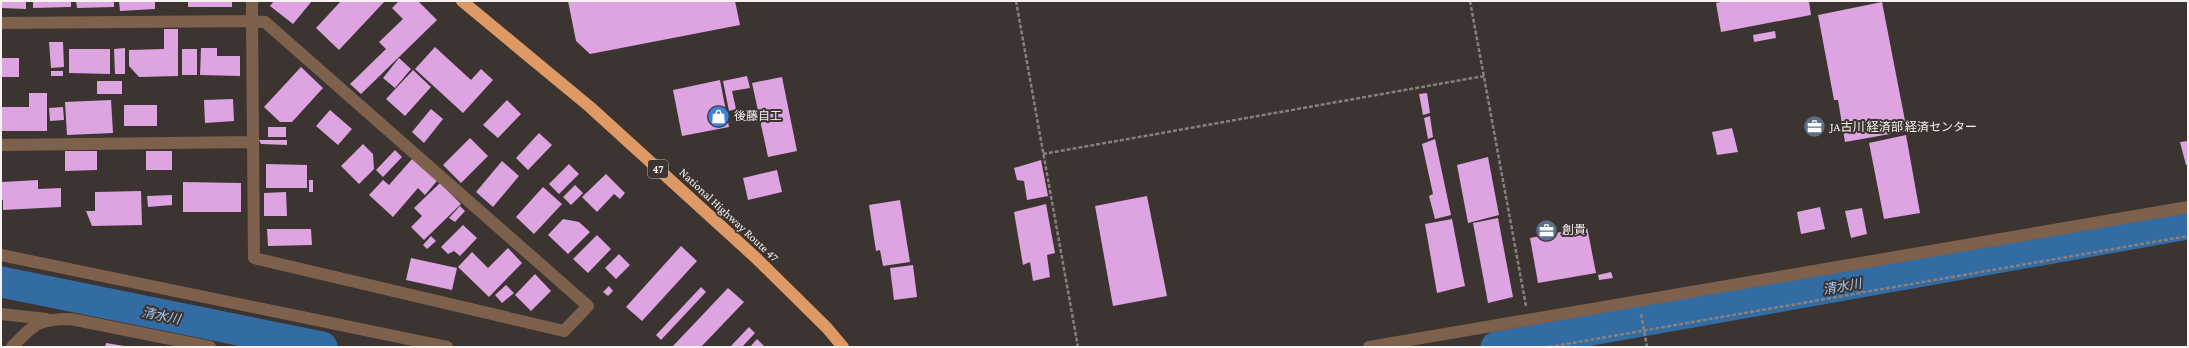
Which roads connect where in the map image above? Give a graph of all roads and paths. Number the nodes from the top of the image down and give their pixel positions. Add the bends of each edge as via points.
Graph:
1 (252, 1) edge
2 (463, 1) edge
3 (1016, 1) edge
4 (1470, 1) edge
5 (252, 21) junction
6 (1, 24) edge
7 (1484, 76) junction
8 (253, 142) junction
9 (1, 145) edge
10 (1043, 154) junction
11 (2188, 207) edge
12 (2188, 236) edge
13 (1, 255) edge
14 (1857, 274) dead end
15 (1861, 292) junction
16 (1, 314) edge
17 (1641, 314) dead end
18 (1528, 319) junction
19 (47, 320) junction
20 (1643, 328) junction
21 (12, 347) edge
22 (210, 347) edge
23 (447, 347) edge
24 (843, 347) edge
25 (1078, 347) edge
26 (1369, 347) edge
27 (1549, 347) edge
28 (1647, 347) edge

1 - 5 street
2 - 24 highway, National Highway Route 47 / 47 via 596,112 756,258
3 - 10 path
4 - 7 path
5 - 6 street
5 - 8 street
5 - 8 street via 266,22 588,306 564,331 254,258
7 - 10 path
7 - 18 path
8 - 9 street
10 - 25 path
11 - 18 street
12 - 15 path
13 - 23 street
14 - 15 path
15 - 20 path
16 - 19 street
17 - 20 path
18 - 26 street
19 - 21 street via 31,328
19 - 22 street via 71,320
20 - 27 path
20 - 28 path

